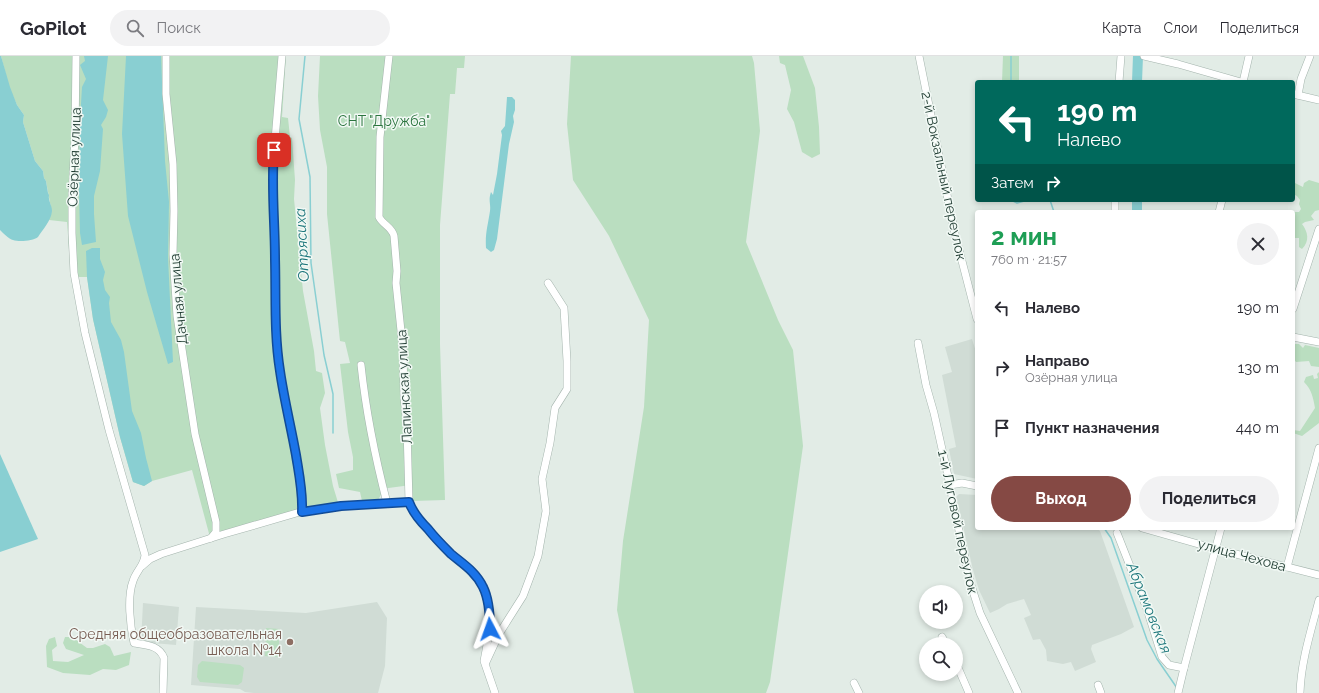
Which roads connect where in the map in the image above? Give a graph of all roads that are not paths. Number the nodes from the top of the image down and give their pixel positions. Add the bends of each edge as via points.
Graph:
1 (76, 56) edge
2 (166, 56) edge
3 (282, 56) edge
4 (389, 56) edge
5 (919, 56) edge
6 (1121, 56) edge
7 (1144, 56) edge
8 (1179, 56) edge
9 (1249, 56) edge
10 (1310, 56) edge
11 (1178, 64) junction
12 (1119, 80) edge
13 (1235, 80) edge
14 (1243, 80) edge
15 (1295, 95) edge
16 (1319, 100) edge
17 (1319, 229) edge
18 (548, 283) dead end
19 (1295, 303) edge
20 (975, 312) edge
21 (1295, 336) edge
22 (1319, 342) edge
23 (918, 343) dead end
24 (362, 365) dead end
25 (1319, 448) edge
26 (950, 485) junction
27 (975, 486) edge
28 (409, 502) junction
29 (387, 503) junction
30 (302, 512) junction
31 (1149, 530) edge
32 (1221, 530) edge
33 (1118, 533) dead end
34 (211, 538) junction
35 (1216, 549) junction
36 (142, 566) junction
37 (1286, 567) junction
38 (1319, 575) edge
39 (1319, 600) edge
40 (485, 667) junction
41 (1184, 668) junction
42 (963, 679) edge
43 (854, 683) dead end
44 (1098, 685) dead end
45 (163, 693) edge
46 (495, 693) edge
47 (859, 693) edge
48 (969, 693) edge
49 (1018, 693) edge
50 (1101, 693) edge
51 (1178, 693) edge
52 (1300, 693) edge

1 - 36 street, Озёрная улица via 72,197 75,279 91,360 123,483 144,550 145,560
2 - 34 street, Дачная улица via 177,316 196,440 216,522 216,532
3 - 30 street via 273,164 276,260 274,295 280,373 300,478
4 - 28 street, Лапинская улица via 380,137 379,217 390,227 394,236 403,350
5 - 20 street, 2-й Вокзальный переулок via 955,234
6 - 12 street
7 - 11 street
8 - 11 street
9 - 14 street
10 - 15 street
11 - 13 street
15 - 16 street
17 - 19 street
18 - 40 street via 564,308 567,389 555,408 542,479 546,511 538,556 523,596 499,634
21 - 22 street
23 - 26 street, 1-й Луговой переулок
24 - 29 street via 369,426
25 - 37 street
26 - 27 street via 962,483
26 - 49 street, 1-й Луговой переулок via 975,599
28 - 29 street
28 - 40 street, Лапинская улица via 420,521 474,573 484,588 490,623 484,654
29 - 30 street
30 - 34 street
31 - 35 street, улица Чехова
32 - 35 street
33 - 41 street via 1162,657 1169,665
34 - 36 street via 161,554
35 - 37 street, улица Чехова
35 - 41 street
36 - 45 street via 134,578 131,591 130,621 134,643 156,648 163,654
37 - 38 street, улица Чехова
39 - 52 street via 1303,662
40 - 46 street, Лапинская улица
41 - 51 street
42 - 48 street
43 - 47 street
44 - 50 street

